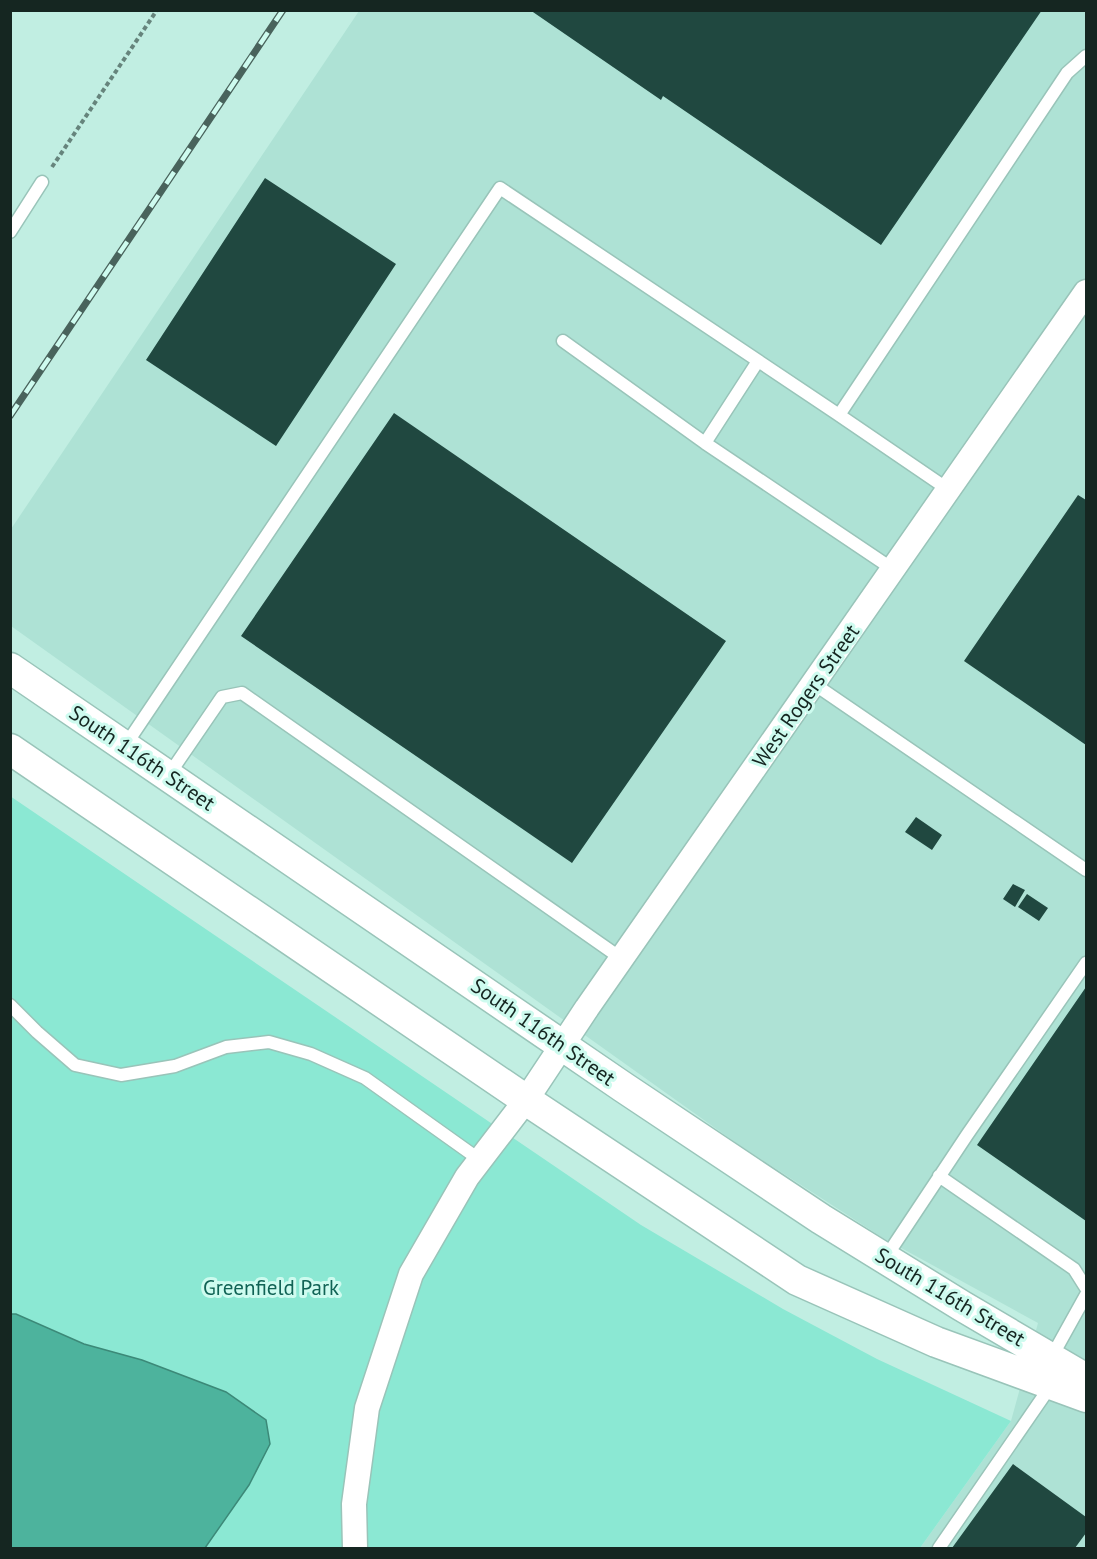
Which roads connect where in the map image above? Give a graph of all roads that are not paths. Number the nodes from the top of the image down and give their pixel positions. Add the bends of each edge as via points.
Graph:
1 (1086, 56) edge
2 (42, 182) road end
3 (10, 232) edge
4 (1086, 292) edge
5 (562, 341) dead end
6 (758, 361) junction
7 (839, 415) junction
8 (705, 443) junction
9 (949, 490) junction
10 (894, 570) junction
11 (10, 668) edge
12 (814, 684) junction
13 (125, 746) junction
14 (10, 749) edge
15 (168, 776) junction
16 (1086, 870) edge
17 (622, 959) junction
18 (1086, 963) edge
19 (10, 1005) edge
20 (562, 1045) junction
21 (526, 1100) junction
22 (480, 1160) junction
23 (939, 1176) junction
24 (885, 1258) junction
25 (1086, 1288) edge
26 (1086, 1295) edge
27 (1047, 1374) junction
28 (1086, 1379) edge
29 (1086, 1397) edge
30 (355, 1548) edge
31 (939, 1548) edge

1 - 7 lane via 1066,73
2 - 3 lane
4 - 9 street, West Rogers Street
5 - 8 lane
6 - 7 lane
6 - 8 lane
6 - 13 lane via 500,188
7 - 9 lane
8 - 10 lane
9 - 10 street, West Rogers Street
10 - 12 street, West Rogers Street
11 - 13 street, South 116th Street
12 - 16 lane
12 - 17 street, West Rogers Street
13 - 15 street, South 116th Street
14 - 21 street, South 116th Street
15 - 17 lane via 222,697 242,693
15 - 20 street, South 116th Street
17 - 20 street, West Rogers Street
18 - 23 lane
19 - 22 lane via 75,1065 121,1075 175,1066 226,1047 269,1042 311,1054 365,1078
20 - 21 street, West Rogers Street
20 - 24 street, South 116th Street
21 - 22 street, West Rogers Street
21 - 27 street, South 116th Street via 797,1280 936,1342
22 - 30 street, West Rogers Street via 411,1274 366,1408 354,1504
23 - 24 lane
23 - 25 lane via 1074,1269
24 - 27 street, South 116th Street
26 - 27 lane
27 - 28 street, South 116th Street
27 - 29 street, South 116th Street
27 - 31 lane

